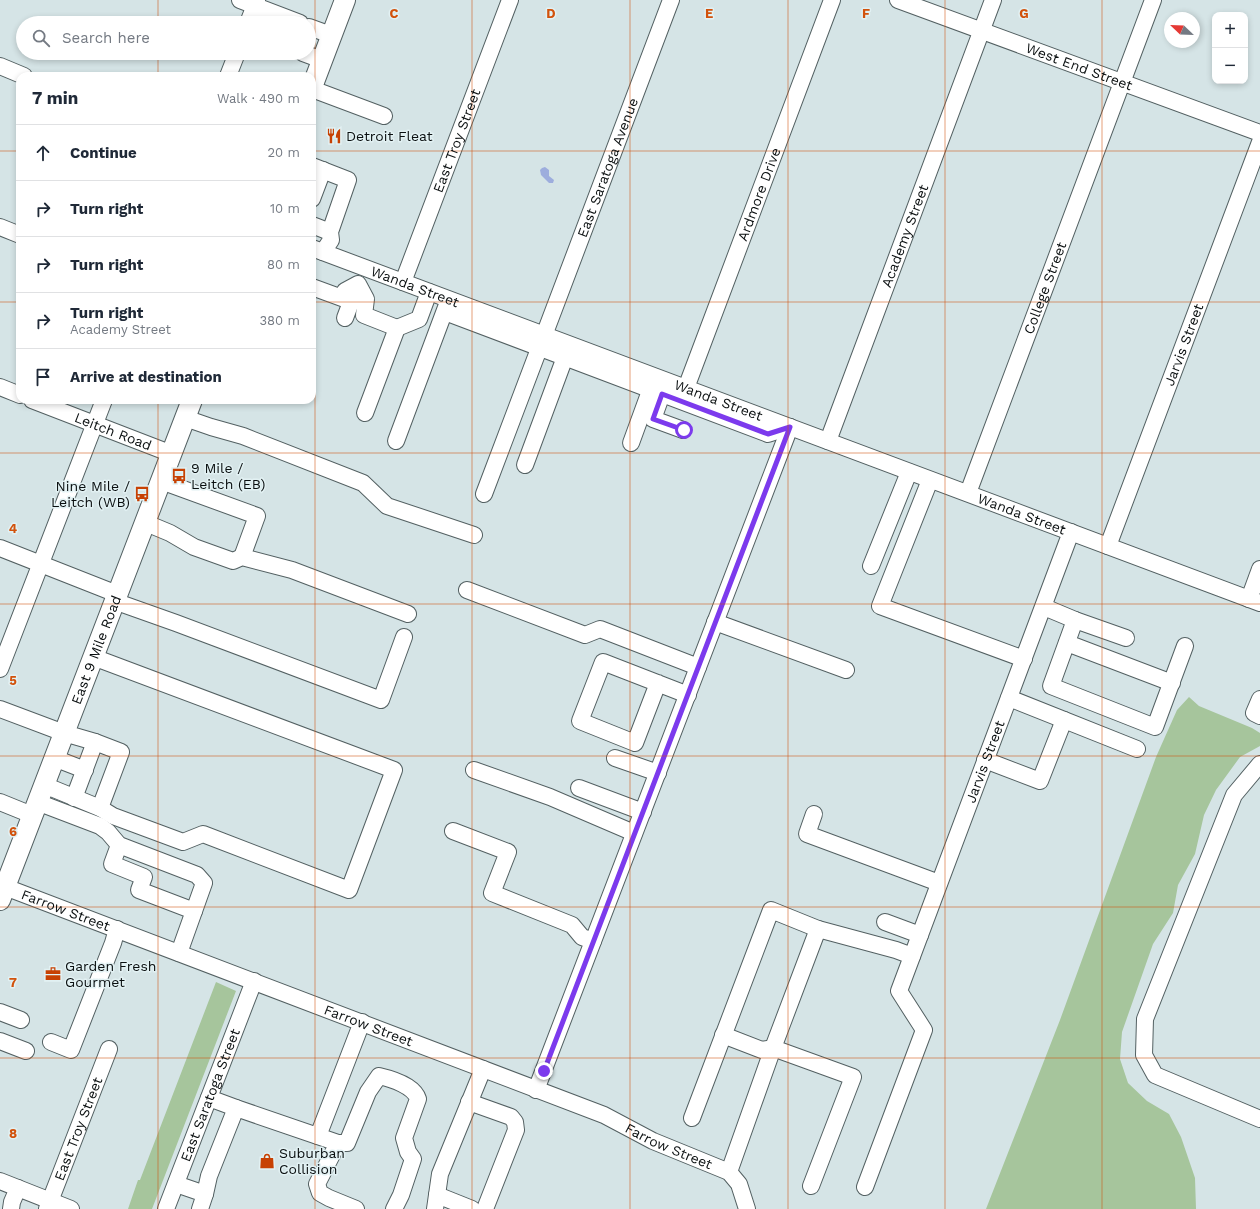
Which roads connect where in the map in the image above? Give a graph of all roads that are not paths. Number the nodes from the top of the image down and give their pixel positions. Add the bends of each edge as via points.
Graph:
1 (344, 0) edge
2 (510, 0) edge
3 (671, 0) edge
4 (832, 0) edge
5 (898, 0) edge
6 (993, 0) edge
7 (1153, 0) edge
8 (251, 2) edge
9 (249, 16) edge
10 (284, 16) edge
11 (316, 30) edge
12 (981, 30) junction
13 (331, 35) junction
14 (316, 58) edge
15 (234, 60) edge
16 (322, 60) junction
17 (0, 66) edge
18 (230, 72) edge
19 (16, 73) edge
20 (316, 77) edge
21 (1122, 82) junction
22 (316, 90) edge
23 (384, 116) dead end
24 (1260, 133) edge
25 (1260, 142) edge
26 (317, 168) edge
27 (0, 227) edge
28 (316, 227) edge
29 (330, 232) junction
30 (16, 233) edge
31 (318, 250) edge
32 (364, 268) junction
33 (403, 282) junction
34 (358, 284) junction
35 (316, 288) edge
36 (429, 292) junction
37 (447, 306) junction
38 (345, 318) dead end
39 (397, 328) junction
40 (542, 341) junction
41 (567, 351) junction
42 (0, 387) edge
43 (656, 387) junction
44 (686, 388) junction
45 (16, 393) edge
46 (42, 404) edge
47 (102, 404) edge
48 (189, 409) edge
49 (365, 413) dead end
50 (95, 424) junction
51 (790, 427) junction
52 (684, 430) dead end
53 (396, 441) dead end
54 (828, 441) junction
55 (631, 443) dead end
56 (172, 454) junction
57 (525, 465) dead end
58 (909, 472) junction
59 (930, 480) junction
60 (161, 481) junction
61 (968, 493) junction
62 (484, 494) dead end
63 (146, 523) junction
64 (1071, 532) junction
65 (474, 536) dead end
66 (1108, 546) junction
67 (0, 548) edge
68 (242, 557) junction
69 (41, 564) junction
70 (871, 566) dead end
71 (1260, 569) edge
72 (467, 590) dead end
73 (116, 597) junction
74 (1254, 601) edge
75 (1044, 607) junction
76 (408, 614) dead end
77 (1075, 620) junction
78 (715, 622) junction
79 (404, 637) dead end
80 (1126, 638) dead end
81 (1067, 643) junction
82 (1185, 646) dead end
83 (93, 657) junction
84 (1024, 659) junction
85 (698, 667) junction
86 (0, 669) edge
87 (846, 670) dead end
88 (658, 683) junction
89 (1172, 683) junction
90 (688, 695) junction
91 (1009, 698) junction
92 (1260, 699) edge
93 (0, 708) edge
94 (1260, 716) edge
95 (1064, 720) junction
96 (64, 733) junction
97 (95, 742) junction
98 (1137, 749) dead end
99 (54, 758) junction
100 (615, 758) dead end
101 (986, 760) junction
102 (1260, 764) edge
103 (84, 770) junction
104 (474, 770) dead end
105 (658, 773) junction
106 (579, 788) dead end
107 (74, 798) junction
108 (38, 801) junction
109 (0, 802) edge
110 (100, 808) junction
111 (643, 812) junction
112 (814, 814) dead end
113 (452, 831) dead end
114 (634, 833) junction
115 (119, 845) junction
116 (152, 858) junction
117 (144, 877) junction
118 (4, 882) edge
119 (939, 883) junction
120 (194, 911) junction
121 (885, 922) dead end
122 (118, 929) junction
123 (818, 929) junction
124 (920, 935) junction
125 (593, 942) junction
126 (179, 953) junction
127 (912, 956) junction
128 (254, 981) junction
129 (0, 1012) edge
130 (22, 1020) dead end
131 (362, 1022) junction
132 (723, 1035) junction
133 (0, 1041) edge
134 (51, 1042) dead end
135 (773, 1048) junction
136 (109, 1049) dead end
137 (26, 1051) dead end
138 (483, 1069) junction
139 (536, 1090) junction
140 (210, 1098) junction
141 (469, 1102) junction
142 (236, 1108) junction
143 (692, 1118) dead end
144 (1260, 1120) edge
145 (318, 1136) junction
146 (338, 1143) junction
147 (729, 1172) junction
148 (0, 1181) edge
149 (176, 1184) junction
150 (811, 1186) dead end
151 (865, 1187) dead end
152 (18, 1188) junction
153 (202, 1202) edge
154 (436, 1202) edge
155 (49, 1205) edge
156 (469, 1208) edge
157 (11, 1209) edge
158 (71, 1209) edge
159 (166, 1209) edge
160 (356, 1209) edge
161 (394, 1209) edge
162 (485, 1209) edge
163 (747, 1209) edge

1 - 13 main road
2 - 33 street, East Troy Street
3 - 40 street, East Saratoga Avenue
4 - 44 street, Ardmore Drive
5 - 12 street, West End Street
6 - 12 street, Academy Street
7 - 21 street, College Street
8 - 9 street
8 - 10 street
11 - 13 street
12 - 21 street, West End Street
12 - 54 street, Academy Street
13 - 16 main road
14 - 16 street
15 - 18 street
16 - 20 main road
17 - 19 street
21 - 24 street, West End Street
21 - 61 street, College Street
22 - 23 street
25 - 66 street, Jarvis Street
26 - 29 street via 348,180
27 - 30 street
28 - 29 street
29 - 31 street via 331,240
31 - 32 street, Wanda Street
32 - 33 street, Wanda Street
32 - 34 street
33 - 36 street, Wanda Street
34 - 35 street via 345,291 342,298
34 - 38 street
34 - 39 street via 366,299 364,315
36 - 37 street, Wanda Street
36 - 39 street via 419,319
37 - 40 street, Wanda Street
37 - 53 street
39 - 49 street
40 - 41 street, Wanda Street
40 - 62 street, East Saratoga Avenue
41 - 43 street, Wanda Street
41 - 57 street
42 - 45 street
43 - 44 street, Wanda Street
43 - 51 street via 768,434
43 - 52 street via 653,419
43 - 55 street
44 - 51 street, Wanda Street
46 - 50 street, Leitch Road
47 - 50 street
48 - 56 main road, East 9 Mile Road
48 - 65 street via 211,427 243,436 363,483 387,506
50 - 56 street, Leitch Road
50 - 69 street
51 - 54 street, Wanda Street
51 - 78 street
54 - 58 street, Wanda Street
56 - 60 main road, East 9 Mile Road
58 - 59 street, Wanda Street
58 - 70 street
59 - 61 street, Wanda Street
59 - 84 street via 880,606
60 - 63 main road, East 9 Mile Road
60 - 68 street via 257,516
61 - 64 street, Wanda Street
63 - 68 street via 170,532 194,547 233,561
63 - 73 main road, East 9 Mile Road
64 - 66 street, Wanda Street
64 - 75 street, Jarvis Street
66 - 74 street, Wanda Street
67 - 69 street
68 - 76 street via 292,570
69 - 73 street
69 - 86 street
71 - 74 street
72 - 85 street via 585,635 600,629
73 - 79 street via 381,700
73 - 83 main road, East 9 Mile Road
75 - 77 street
75 - 84 street, Jarvis Street
77 - 80 street
77 - 81 street
78 - 85 street
78 - 87 street
81 - 89 street
81 - 89 street via 1050,686 1155,727
82 - 89 street
83 - 96 main road, East 9 Mile Road
83 - 110 street via 394,770 349,890 203,834 184,842 113,816
84 - 91 street, Jarvis Street
85 - 90 street
88 - 88 street via 603,662 580,721 635,743
88 - 90 street
90 - 105 street
91 - 95 street
91 - 101 street, Jarvis Street
92 - 94 street via 1254,714
93 - 96 street
95 - 98 street
95 - 101 street via 1040,781
96 - 97 street
96 - 99 main road, East 9 Mile Road
97 - 103 street
97 - 110 street via 121,752
99 - 103 street
99 - 108 main road, East 9 Mile Road
100 - 105 street
101 - 119 street, Jarvis Street
102 - 144 street via 1231,802 1146,1018 1144,1055 1155,1075
103 - 107 street
104 - 114 street via 550,797
105 - 111 street
106 - 111 street
107 - 108 street
107 - 110 street
108 - 109 street
108 - 115 street via 100,826
108 - 118 main road, East 9 Mile Road
111 - 114 street
112 - 119 street via 807,834
113 - 125 street via 508,852 492,893 572,925 582,937
114 - 125 street
115 - 116 street
115 - 117 street via 112,864
116 - 117 street
116 - 120 street via 197,875 204,883
117 - 120 street via 139,890
118 - 122 street, Farrow Street
119 - 124 street, Jarvis Street
120 - 126 street
121 - 124 street
122 - 126 street, Farrow Street
122 - 134 street via 71,1050
123 - 127 street
123 - 132 street via 770,910
123 - 135 street
124 - 127 street, Jarvis Street
125 - 139 street
126 - 128 street, Farrow Street
127 - 151 street, Jarvis Street via 899,991 924,1030
128 - 131 street, Farrow Street
128 - 140 street, East Saratoga Street
129 - 130 street
131 - 138 street, Farrow Street
131 - 145 street
132 - 135 street via 762,1050
132 - 143 street
133 - 137 street
135 - 147 street
135 - 150 street via 853,1077
136 - 155 street, East Troy Street
138 - 139 street, Farrow Street
138 - 141 street
139 - 147 street, Farrow Street via 604,1116 653,1141
140 - 142 street
140 - 149 street, East Saratoga Street
141 - 154 street via 440,1174
141 - 162 street via 511,1117 515,1122 516,1130
142 - 145 street
142 - 153 street via 209,1176
145 - 146 street
146 - 160 street via 317,1184 320,1193
146 - 161 street via 347,1143 368,1092 379,1076 410,1088 416,1094 418,1099 404,1138 413,1159
147 - 163 street via 739,1184
148 - 152 street
149 - 153 street
149 - 159 street, East Saratoga Street
152 - 155 street
152 - 157 street
154 - 156 street
155 - 158 street

